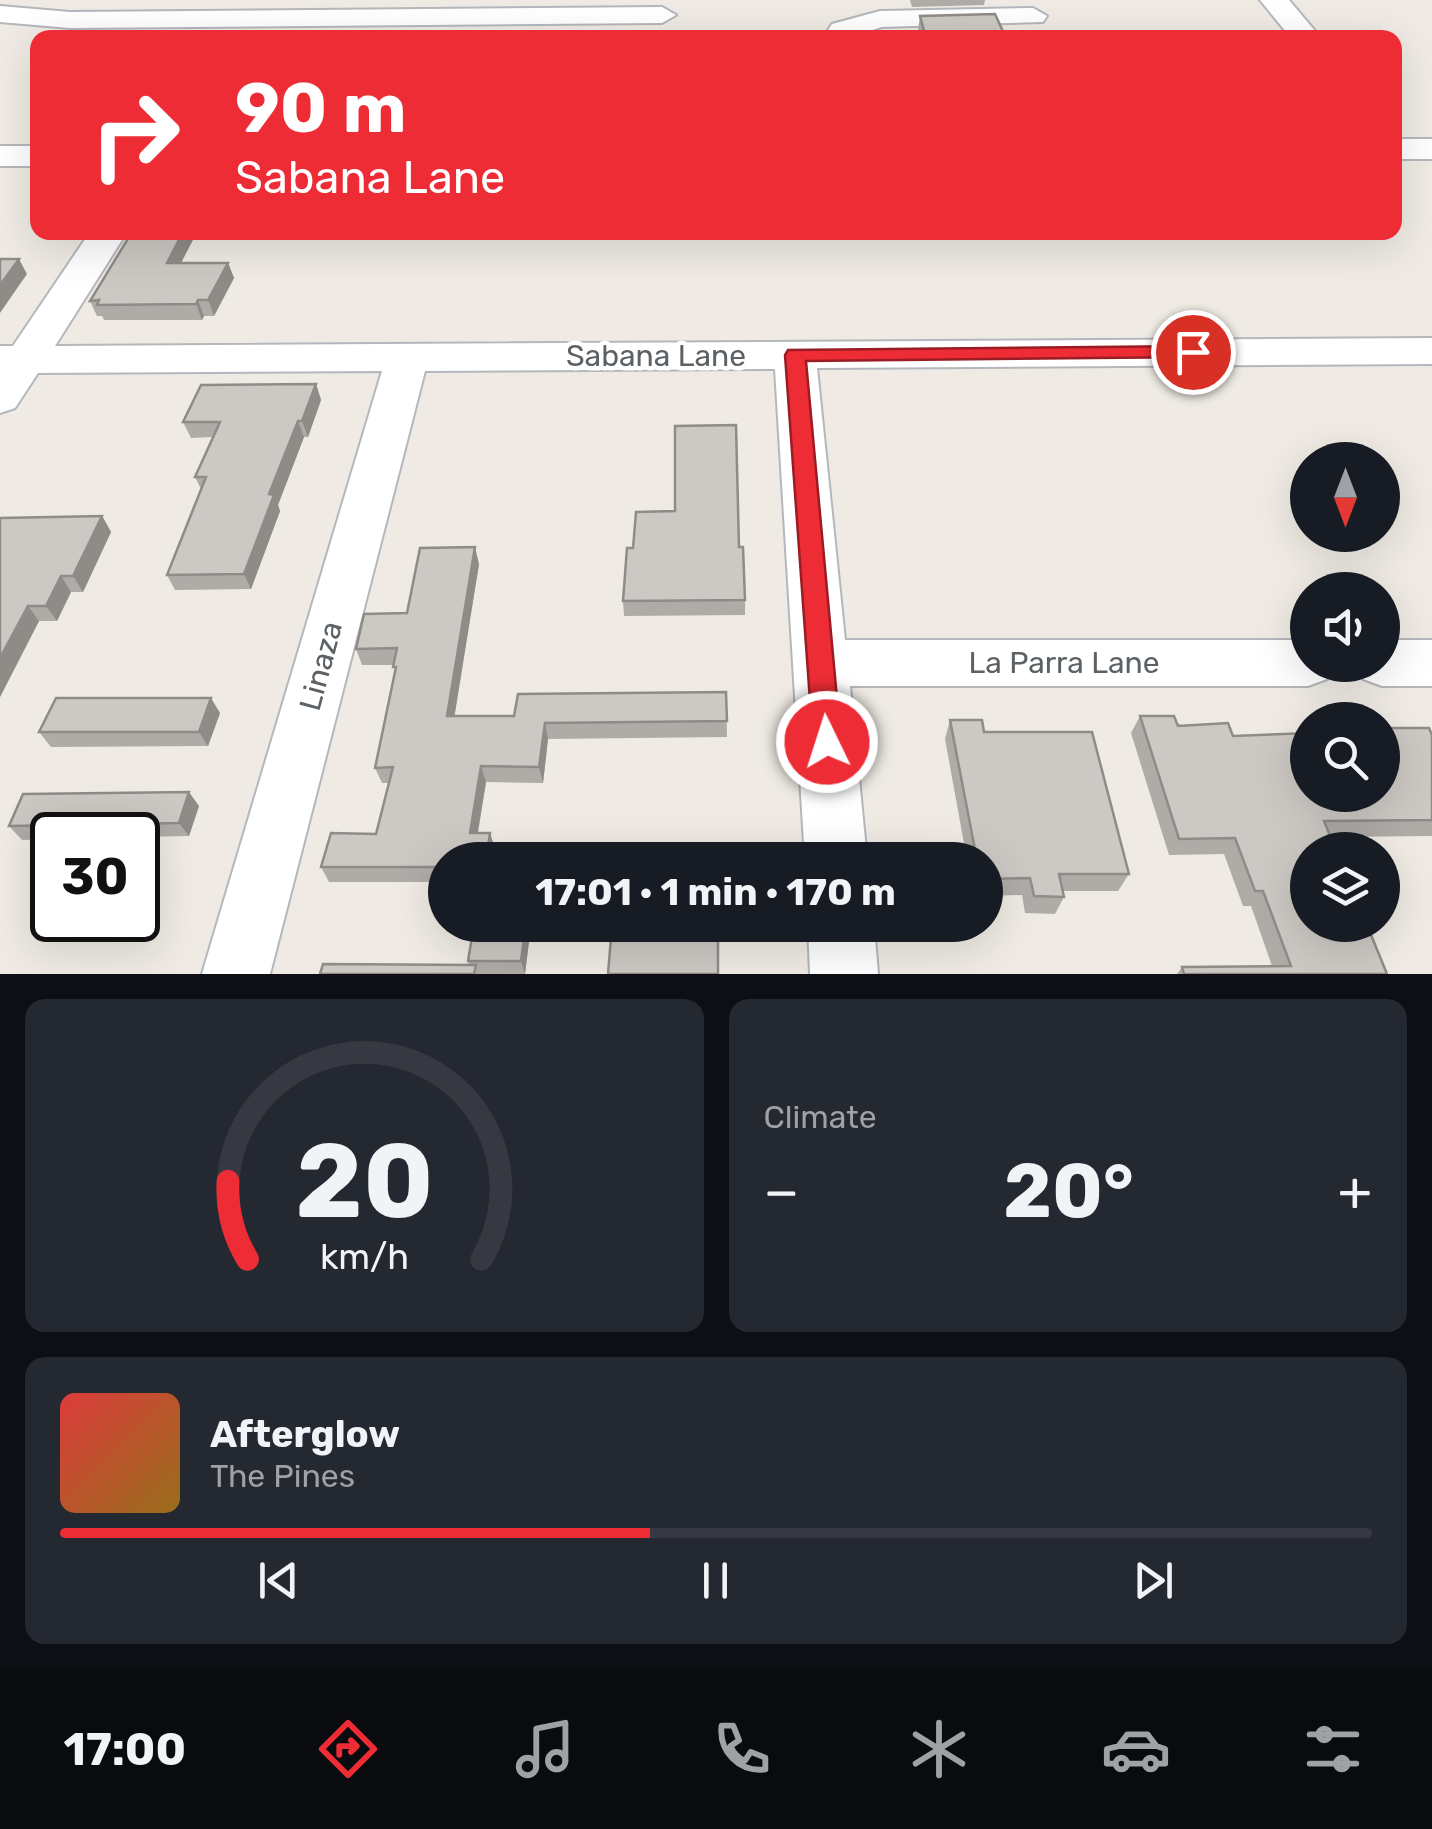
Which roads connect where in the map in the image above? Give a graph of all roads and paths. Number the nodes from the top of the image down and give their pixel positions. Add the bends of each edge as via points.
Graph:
1 (1274, 0) edge
2 (0, 14) edge
3 (662, 18) edge
4 (1034, 18) edge
5 (842, 30) dead end
6 (1299, 30) edge
7 (0, 156) edge
8 (30, 156) edge
9 (103, 240) edge
10 (1432, 351) edge
11 (795, 355) junction
12 (406, 358) junction
13 (12, 360) edge
14 (0, 398) edge
15 (822, 663) junction
16 (1290, 663) edge
17 (1400, 663) edge
18 (1432, 663) edge
19 (835, 842) edge
20 (841, 942) edge
21 (236, 974) edge
22 (844, 974) edge

1 - 6 street
2 - 3 street via 70,20
4 - 5 street via 880,19
7 - 8 street
9 - 13 street
10 - 11 street, Sabana Lane
11 - 12 street, Sabana Lane
11 - 15 street
12 - 13 street, Sabana Lane
12 - 21 street, Linaza
13 - 14 street
15 - 16 street, La Parra Lane
15 - 19 street
17 - 18 street
20 - 22 street

